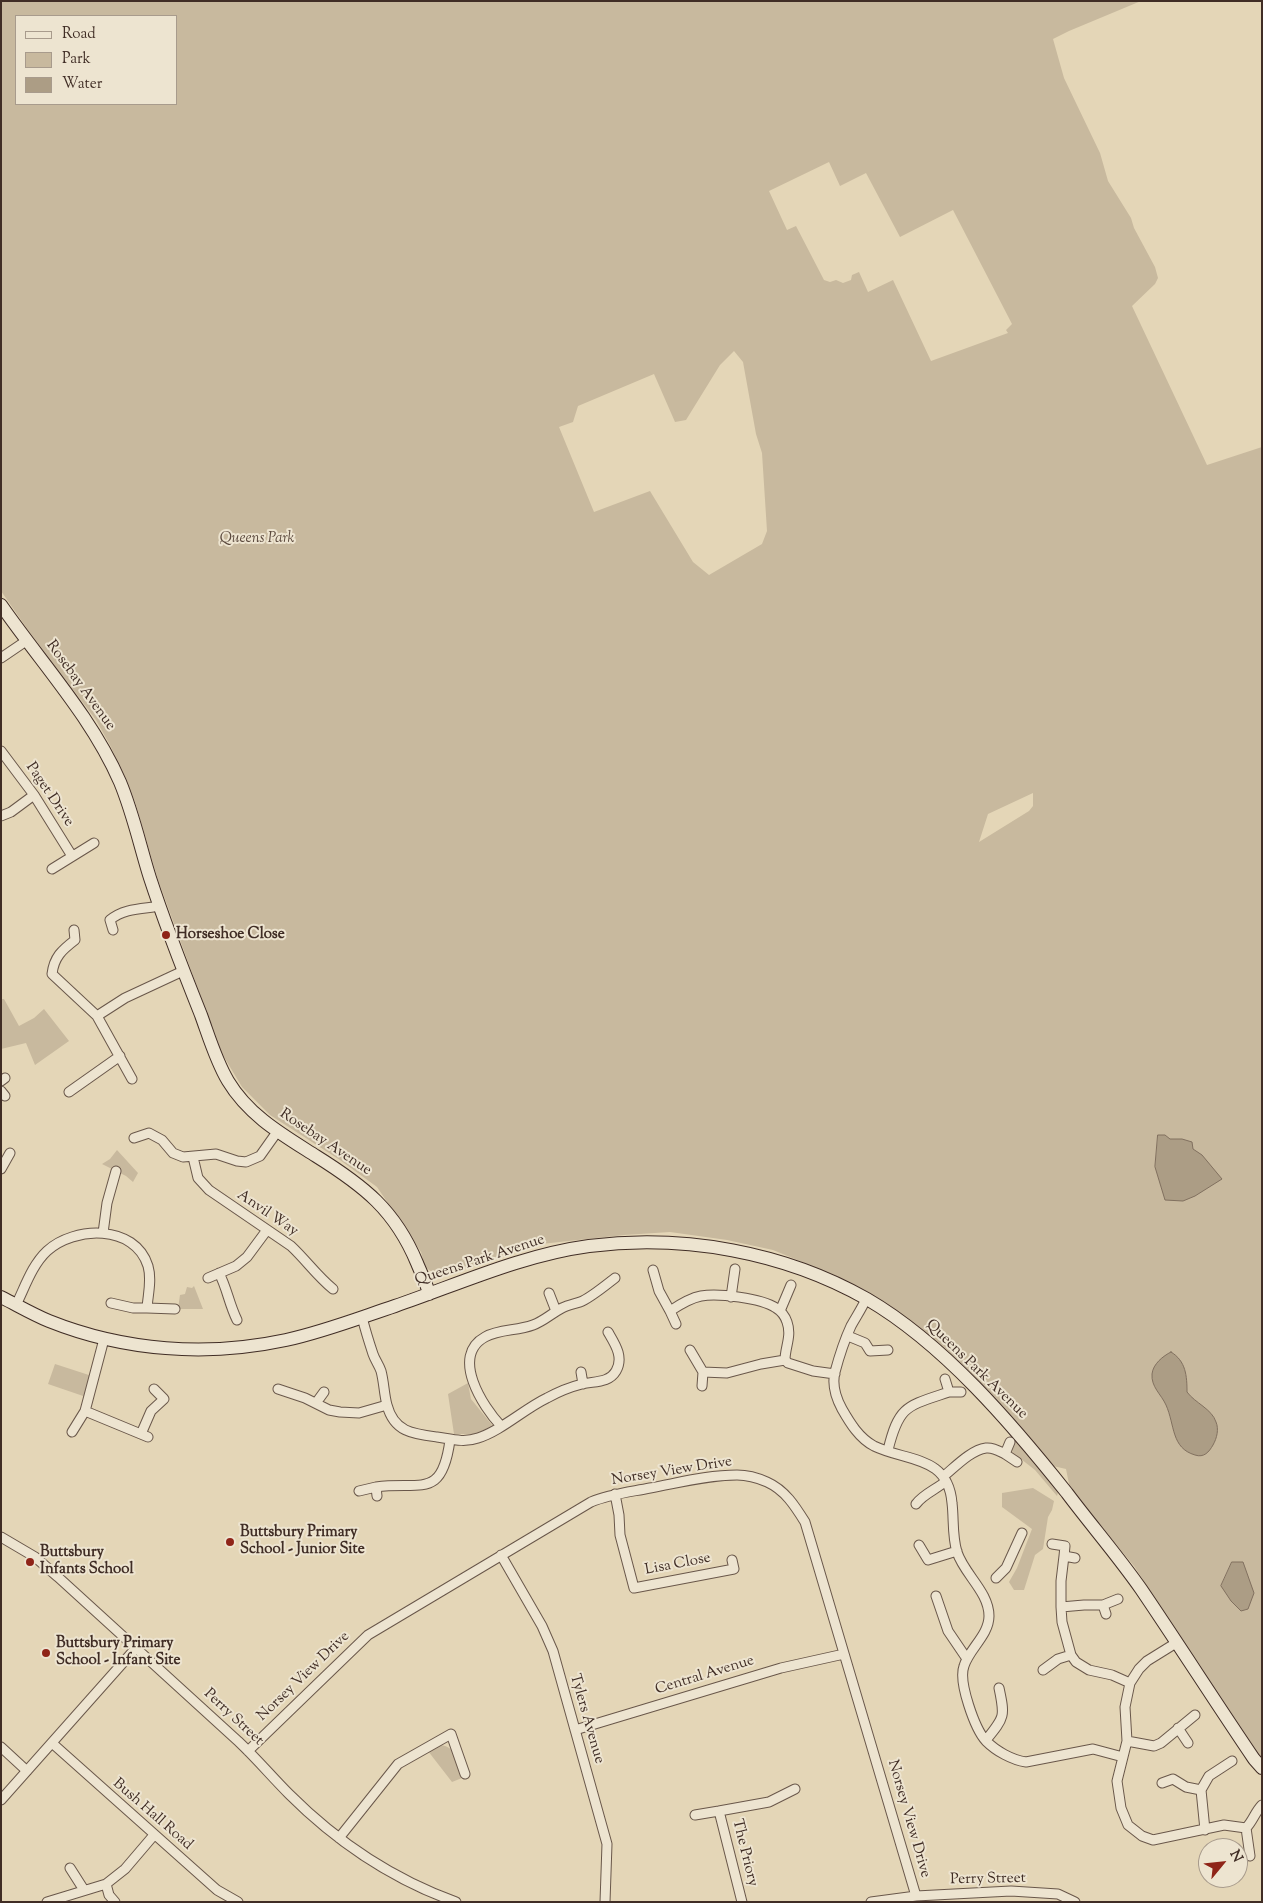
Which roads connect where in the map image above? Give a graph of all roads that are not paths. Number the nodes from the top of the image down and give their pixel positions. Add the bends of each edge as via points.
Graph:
1 (1, 605) edge
2 (26, 641) junction
3 (1, 658) edge
4 (1, 751) edge
5 (34, 796) junction
6 (1, 816) edge
7 (94, 843) dead end
8 (72, 856) junction
9 (52, 869) dead end
10 (160, 906) junction
11 (74, 930) dead end
12 (113, 930) dead end
13 (183, 971) junction
14 (97, 1016) junction
15 (120, 1056) junction
16 (132, 1079) dead end
17 (69, 1092) dead end
18 (277, 1132) junction
19 (134, 1138) dead end
20 (10, 1153) dead end
21 (193, 1157) junction
22 (1, 1169) edge
23 (116, 1171) dead end
24 (267, 1230) junction
25 (103, 1233) junction
26 (735, 1269) dead end
27 (653, 1270) dead end
28 (219, 1272) junction
29 (208, 1278) dead end
30 (615, 1278) dead end
31 (791, 1285) dead end
32 (333, 1289) dead end
33 (429, 1294) junction
34 (549, 1294) dead end
35 (1, 1297) edge
36 (731, 1297) junction
37 (866, 1299) junction
38 (111, 1303) dead end
39 (16, 1305) junction
40 (147, 1308) junction
41 (175, 1309) dead end
42 (556, 1311) junction
43 (670, 1311) junction
44 (780, 1311) junction
45 (362, 1317) junction
46 (237, 1320) dead end
47 (676, 1324) dead end
48 (608, 1332) dead end
49 (848, 1336) junction
50 (104, 1339) junction
51 (690, 1350) dead end
52 (888, 1350) dead end
53 (785, 1360) junction
54 (581, 1372) dead end
55 (703, 1372) junction
56 (835, 1374) junction
57 (945, 1380) dead end
58 (583, 1384) junction
59 (702, 1386) dead end
60 (154, 1389) dead end
61 (278, 1389) dead end
62 (324, 1392) dead end
63 (948, 1392) junction
64 (961, 1392) dead end
65 (316, 1403) junction
66 (387, 1405) junction
67 (85, 1411) junction
68 (501, 1426) junction
69 (72, 1432) dead end
70 (450, 1440) junction
71 (1010, 1442) dead end
72 (888, 1450) junction
73 (1005, 1454) junction
74 (1017, 1462) dead end
75 (945, 1479) junction
76 (359, 1491) dead end
77 (615, 1494) junction
78 (916, 1504) dead end
79 (1022, 1533) dead end
80 (1, 1537) edge
81 (1052, 1544) dead end
82 (919, 1545) dead end
83 (957, 1551) junction
84 (501, 1555) junction
85 (1064, 1556) junction
86 (1075, 1558) dead end
87 (734, 1569) dead end
88 (996, 1578) dead end
89 (936, 1596) dead end
90 (1118, 1599) dead end
91 (1061, 1607) junction
92 (1176, 1643) junction
93 (136, 1648) junction
94 (844, 1654) junction
95 (1071, 1655) junction
96 (967, 1658) junction
97 (1043, 1670) dead end
98 (1130, 1683) junction
99 (999, 1688) dead end
100 (1195, 1715) dead end
101 (448, 1724) dead end
102 (1178, 1728) junction
103 (575, 1730) junction
104 (452, 1734) junction
105 (986, 1740) junction
106 (1127, 1741) junction
107 (52, 1743) junction
108 (1188, 1743) dead end
109 (1, 1747) edge
110 (248, 1750) junction
111 (1123, 1757) junction
112 (1232, 1761) dead end
113 (1262, 1768) edge
114 (27, 1771) junction
115 (465, 1774) dead end
116 (1162, 1783) dead end
117 (795, 1789) dead end
118 (1201, 1790) junction
119 (1, 1800) edge
120 (1262, 1805) edge
121 (719, 1811) junction
122 (695, 1815) dead end
123 (1246, 1828) junction
124 (1205, 1830) junction
125 (154, 1835) junction
126 (339, 1838) junction
127 (1250, 1856) dead end
128 (70, 1868) dead end
129 (106, 1884) junction
130 (84, 1890) junction
131 (916, 1896) junction
132 (47, 1902) edge
133 (115, 1902) edge
134 (238, 1902) edge
135 (456, 1902) edge
136 (605, 1902) edge
137 (742, 1902) edge
138 (871, 1902) edge
139 (1075, 1902) edge

1 - 2 street, Rosebay Avenue
2 - 3 street
2 - 10 street, Rosebay Avenue via 85,717 105,749 132,815
4 - 5 street, Paget Drive
5 - 6 street
5 - 8 street, Paget Drive
7 - 8 street
8 - 9 street
10 - 12 street via 132,909 113,918 110,920
10 - 13 street, Rosebay Avenue
11 - 14 street via 75,940 60,952 52,974
13 - 14 street via 125,998
13 - 18 street, Rosebay Avenue via 228,1081 245,1104
14 - 15 street
15 - 16 street
15 - 17 street
18 - 21 street via 260,1156 246,1162 216,1154
18 - 33 street, Rosebay Avenue via 357,1183 378,1202 408,1241
19 - 21 street via 149,1133 162,1140 173,1153 183,1158
20 - 22 street
21 - 24 street, Anvil Way via 198,1178 203,1184
23 - 25 street
24 - 28 street via 247,1258
24 - 32 street, Anvil Way via 291,1246
25 - 39 street via 80,1234 48,1250 35,1266
25 - 40 street via 130,1243 142,1254 150,1276
26 - 36 street
27 - 43 street via 659,1291
28 - 29 street
28 - 46 street
30 - 42 street via 582,1302
31 - 44 street
33 - 37 street, Queens Park Avenue via 512,1263 566,1250 656,1242 720,1248 766,1258 820,1277
33 - 45 street, Queens Park Avenue
34 - 42 street
35 - 39 street, Queens Park Avenue
36 - 43 street via 702,1296
36 - 44 street via 770,1304
37 - 49 street
37 - 92 street, Queens Park Avenue via 907,1326 1005,1419 1107,1543
38 - 40 street
39 - 50 street, Queens Park Avenue
40 - 41 street
42 - 68 street via 532,1325 484,1338 471,1353 472,1379 489,1414
43 - 47 street
44 - 53 street via 788,1323 789,1332
45 - 50 street, Queens Park Avenue via 288,1339 225,1348 159,1348
45 - 66 street via 380,1370
48 - 58 street via 619,1354 617,1369 612,1376 600,1382
49 - 52 street via 865,1343 870,1351
49 - 56 street
50 - 67 street
51 - 55 street
53 - 55 street via 728,1374
53 - 56 street via 793,1366
54 - 58 street
55 - 59 street
56 - 72 street via 838,1401 856,1431 874,1446
57 - 63 street
58 - 68 street via 539,1402
60 - 67 street via 164,1399 151,1411 145,1435
61 - 65 street
62 - 65 street
63 - 64 street
63 - 72 street via 905,1409 899,1416
65 - 66 street via 329,1410 359,1413
66 - 70 street via 393,1418 406,1431
67 - 69 street
68 - 70 street via 478,1438
70 - 76 street via 446,1465 433,1482 415,1487 392,1485 376,1492
71 - 73 street
72 - 75 street via 924,1462
73 - 74 street
73 - 75 street via 985,1448 969,1457
75 - 78 street
75 - 83 street via 951,1493
77 - 84 street, Norsey View Drive via 591,1502
77 - 87 street, Lisa Close via 620,1535 634,1588
77 - 94 street, Norsey View Drive via 737,1475 767,1482 782,1491 805,1522
79 - 88 street via 1006,1568
80 - 93 street, Perry Street via 35,1557
81 - 85 street via 1065,1546
82 - 83 street via 929,1564
83 - 96 street via 984,1599 989,1616 982,1636
84 - 103 street, Tylers Avenue via 542,1626
84 - 110 street, Norsey View Drive via 368,1635
85 - 86 street
85 - 91 street
89 - 96 street via 948,1631
90 - 91 street via 1104,1610 1084,1605
91 - 95 street
92 - 98 street via 1138,1669
92 - 113 street, Queens Park Avenue
93 - 107 street
93 - 110 street, Perry Street
94 - 103 street, Central Avenue via 781,1668
94 - 131 street, Norsey View Drive
95 - 97 street via 1058,1659
95 - 98 street via 1089,1670
96 - 105 street via 963,1682 977,1726
98 - 106 street via 1125,1707
99 - 105 street via 1003,1716
100 - 102 street
101 - 104 street
102 - 106 street via 1154,1746
102 - 108 street
103 - 136 street, Tylers Avenue via 607,1844
104 - 115 street
104 - 126 street via 398,1764
105 - 111 street via 1017,1761 1093,1749
106 - 111 street
107 - 114 street
107 - 125 street, Bush Hall Road
109 - 114 street
110 - 126 street, Perry Street
111 - 124 street via 1118,1790 1124,1820 1133,1829 1153,1840
112 - 118 street via 1208,1776
114 - 119 street
116 - 118 street via 1173,1779 1186,1787
117 - 121 street, The Priory via 769,1802
118 - 124 street
120 - 123 street
121 - 122 street, The Priory
121 - 137 street, The Priory
123 - 124 street via 1224,1825
123 - 127 street
125 - 129 street via 125,1869
125 - 134 street, Bush Hall Road via 217,1890
126 - 135 street, Perry Street via 392,1874
128 - 130 street
129 - 130 street
129 - 133 street
130 - 132 street
131 - 138 street, Perry Street
131 - 139 street, Perry Street via 1021,1892 1058,1894

